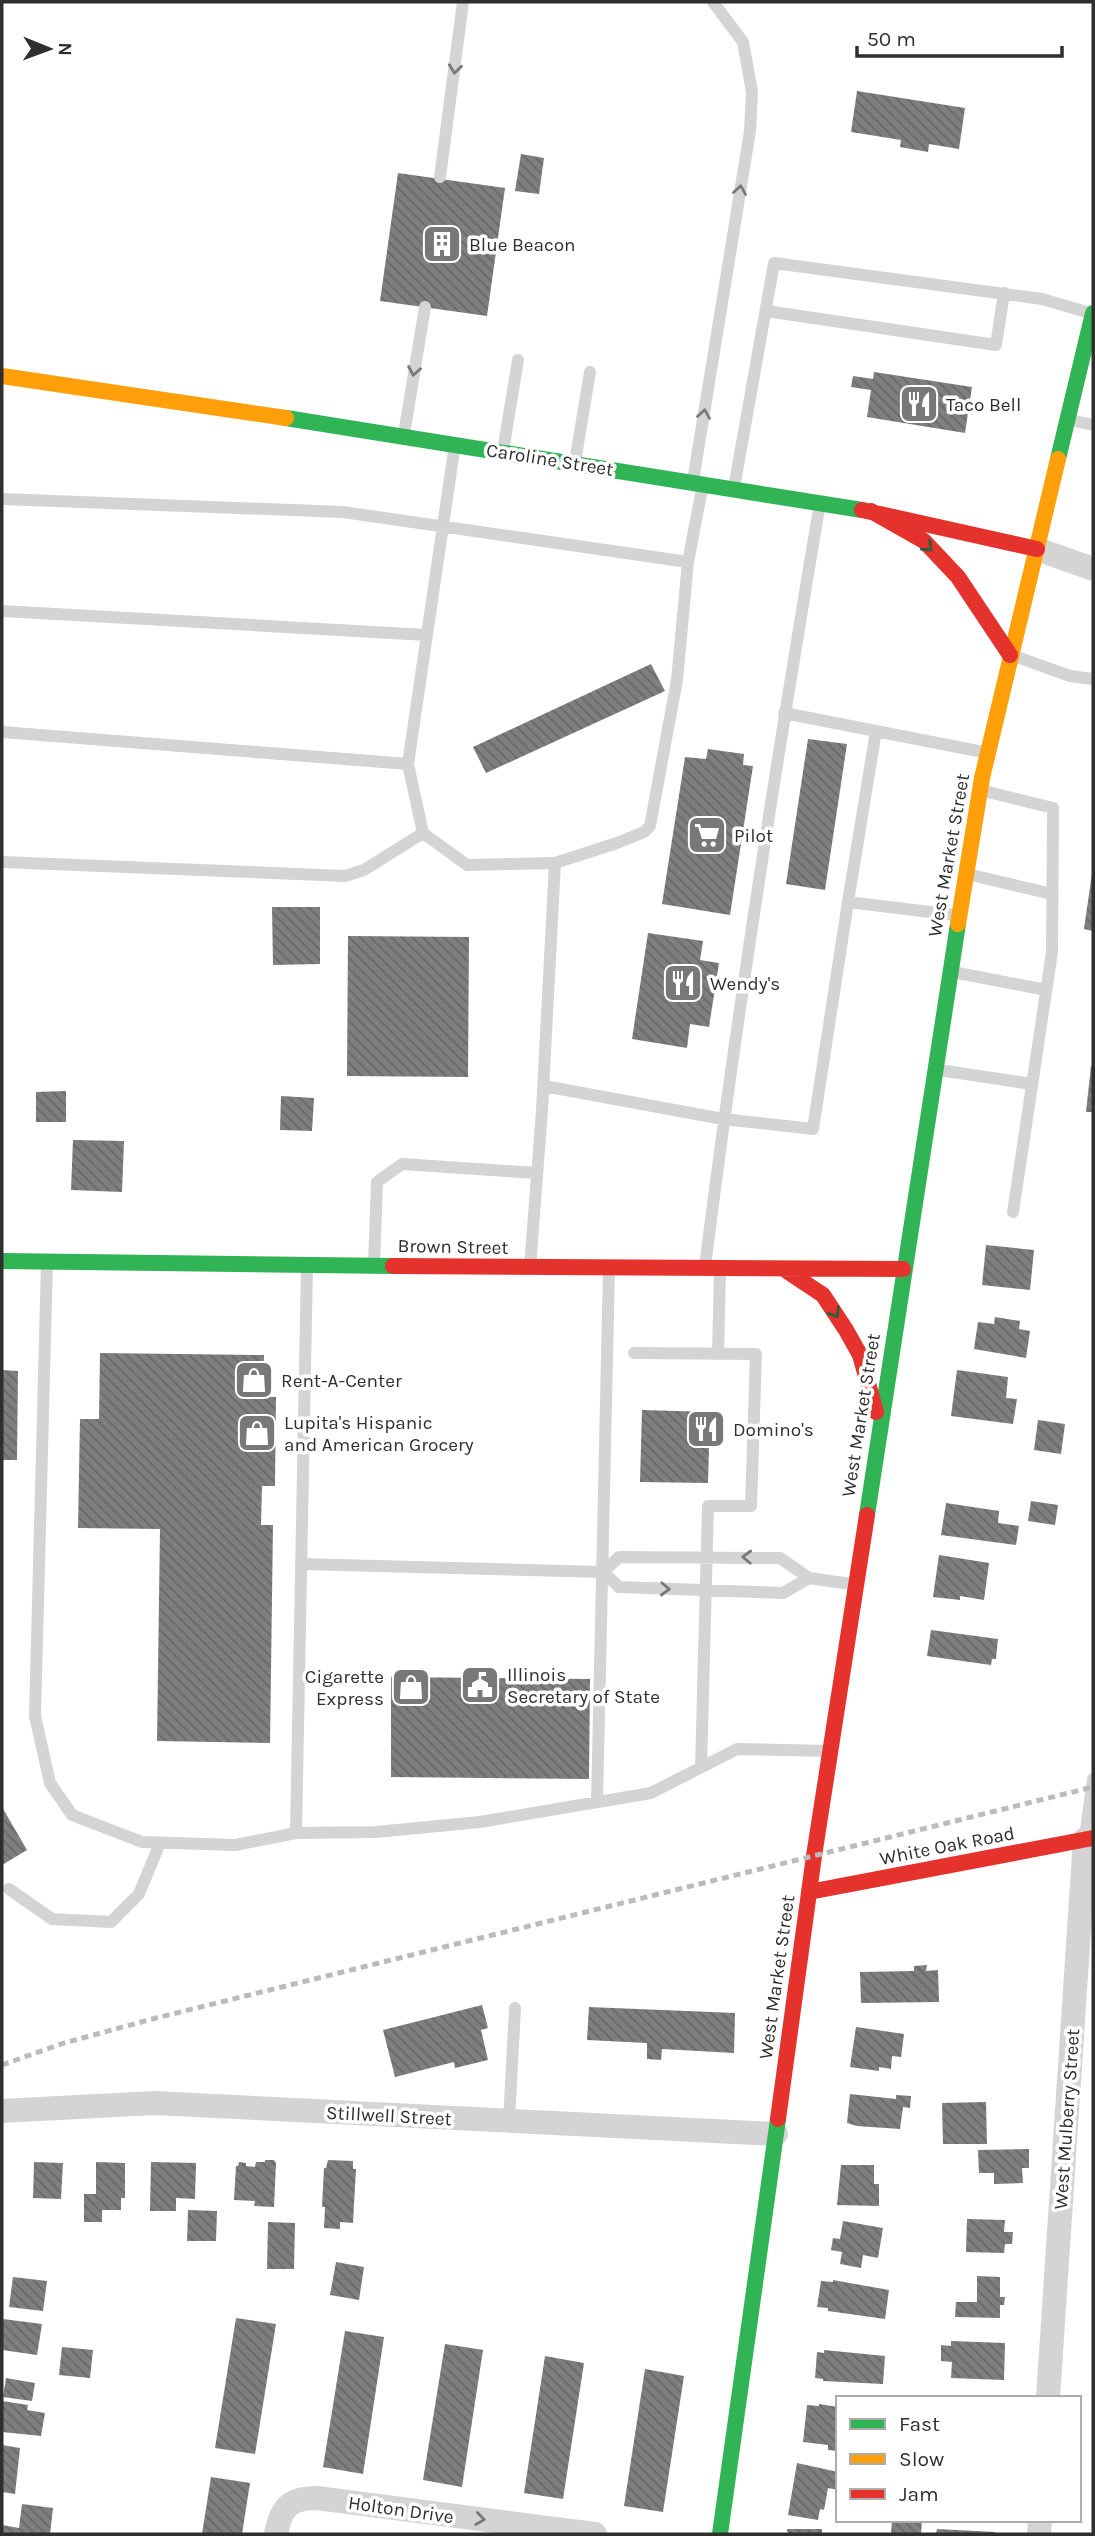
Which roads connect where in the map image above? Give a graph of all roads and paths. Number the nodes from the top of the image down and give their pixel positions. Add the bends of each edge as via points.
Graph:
1 (463, 2) edge
2 (712, 2) edge
3 (440, 177) dead end
4 (1004, 293) junction
5 (425, 307) dead end
6 (766, 312) junction
7 (1093, 314) edge
8 (518, 360) dead end
9 (590, 372) dead end
10 (2, 376) edge
11 (1069, 419) junction
12 (1093, 425) edge
13 (404, 436) junction
14 (455, 443) junction
15 (503, 451) junction
16 (575, 463) junction
17 (698, 483) junction
18 (734, 488) junction
19 (2, 499) edge
20 (820, 502) junction
21 (871, 511) junction
22 (443, 525) junction
23 (1037, 549) junction
24 (688, 562) junction
25 (1093, 569) edge
26 (2, 611) edge
27 (427, 635) junction
28 (1010, 655) junction
29 (1093, 679) edge
30 (784, 713) junction
31 (876, 731) junction
32 (2, 732) edge
33 (988, 752) junction
34 (408, 764) junction
35 (980, 790) junction
36 (423, 833) junction
37 (2, 862) edge
38 (555, 863) junction
39 (966, 874) junction
40 (1052, 894) junction
41 (848, 902) junction
42 (958, 916) junction
43 (950, 971) junction
44 (1046, 990) junction
45 (935, 1069) junction
46 (1032, 1084) junction
47 (544, 1086) junction
48 (723, 1119) junction
49 (536, 1173) junction
50 (1013, 1212) dead end
51 (2, 1261) edge
52 (47, 1262) junction
53 (307, 1265) junction
54 (374, 1266) junction
55 (530, 1268) junction
56 (609, 1269) junction
57 (712, 1269) junction
58 (784, 1269) junction
59 (903, 1269) junction
60 (634, 1353) dead end
61 (718, 1354) junction
62 (879, 1426) junction
63 (708, 1556) junction
64 (301, 1564) junction
65 (603, 1572) junction
66 (809, 1578) junction
67 (855, 1584) junction
68 (706, 1590) junction
69 (830, 1751) junction
70 (701, 1767) junction
71 (1093, 1779) edge
72 (597, 1802) junction
73 (296, 1833) junction
74 (1089, 1838) edge
75 (160, 1843) junction
76 (9, 1889) dead end
77 (809, 1892) junction
78 (515, 2008) dead end
79 (2, 2111) edge
80 (509, 2120) junction
81 (776, 2134) junction
82 (1048, 2396) edge
83 (276, 2534) edge
84 (595, 2534) edge
85 (720, 2534) edge

1 -> 3 lane
17 -> 2 lane via 752,92 743,42
4 - 6 lane via 774,263
4 - 6 lane via 996,345
4 - 7 lane
5 -> 13 lane
6 - 18 lane
7 - 11 main road, West Market Street
8 - 15 lane
9 - 16 lane
10 - 13 main road, Caroline Street
11 - 12 lane
11 - 23 main road, West Market Street
13 - 14 main road, Caroline Street
14 - 15 main road, Caroline Street
14 - 22 lane
15 - 16 main road, Caroline Street
16 - 17 main road, Caroline Street
17 - 18 main road, Caroline Street
17 - 24 lane
18 - 20 main road, Caroline Street
19 - 22 lane via 343,512
20 - 21 main road, Caroline Street
20 - 30 lane
21 - 23 main road, Caroline Street
21 -> 28 main road via 924,541 958,577
22 - 24 lane
22 - 27 lane
23 - 25 street, Caroline Street
23 - 28 main road, West Market Street
24 - 38 lane via 677,680 650,826 617,843
26 - 27 lane
27 - 34 lane
28 - 29 lane via 1070,676
28 - 33 main road, West Market Street
30 - 31 lane
30 - 48 lane
31 - 33 lane
31 - 41 lane
32 - 34 lane
33 - 35 main road, West Market Street
34 - 36 lane
35 - 39 main road, West Market Street
35 - 40 lane via 1053,808
36 - 37 lane via 364,870 345,876
36 - 38 lane via 467,865
38 - 47 lane
39 - 40 lane
39 - 42 main road, West Market Street
40 - 44 lane via 1052,952
41 - 42 lane
41 - 48 lane via 813,1129
42 - 43 main road, West Market Street
43 - 44 lane
43 - 45 main road, West Market Street
44 - 46 lane
45 - 46 lane
45 - 59 main road, West Market Street
46 - 50 lane
47 - 48 lane
47 - 49 lane
48 - 57 lane
49 - 54 lane via 402,1164 377,1182
49 - 55 lane
51 - 52 main road, Brown Street
52 - 53 main road, Brown Street
52 - 75 lane via 35,1716 50,1783 72,1815 142,1842
53 - 54 main road, Brown Street
53 - 64 lane
54 - 55 main road, Brown Street
55 - 56 main road, Brown Street
56 - 57 main road, Brown Street
56 - 65 lane
57 - 58 main road, Brown Street
57 - 61 lane
58 - 59 main road, Brown Street
58 -> 62 main road via 823,1295 846,1330 860,1355
59 - 62 main road, West Market Street
60 - 61 lane
61 - 63 lane via 756,1354 751,1506 708,1506
62 - 67 main road, West Market Street
63 - 65 lane via 619,1557
66 -> 63 lane via 780,1558
63 - 68 lane
64 - 65 lane
64 - 73 lane
65 -> 68 lane via 619,1587
65 - 72 lane
66 - 67 lane
66 - 68 lane via 783,1593
67 - 69 main road, West Market Street
68 - 70 lane
69 - 70 lane via 737,1749
69 - 77 main road, West Market Street
70 - 72 lane via 651,1793
71 - 74 lane
72 - 73 lane via 480,1822 376,1832
73 - 75 lane via 235,1845
74 - 77 main road, White Oak Road
74 - 82 street, West Mulberry Street
75 - 76 lane via 139,1894 111,1922 52,1919
77 - 81 main road, West Market Street
78 - 80 lane
79 - 80 street, Stillwell Street via 154,2103
80 - 81 street, Stillwell Street
81 - 85 main road, West Market Street
83 -> 84 street, Holton Drive via 284,2509 300,2498

